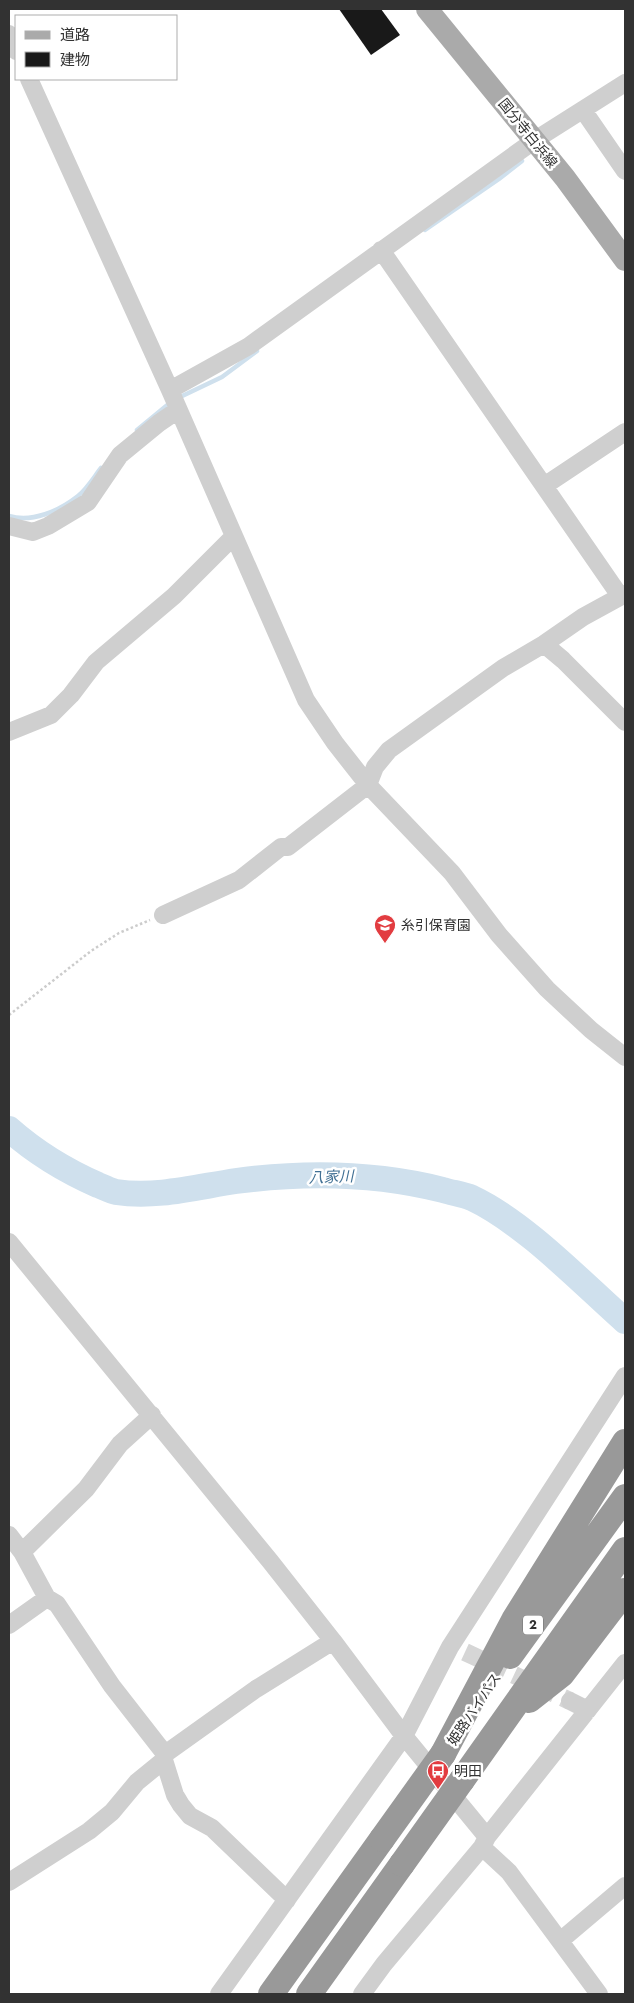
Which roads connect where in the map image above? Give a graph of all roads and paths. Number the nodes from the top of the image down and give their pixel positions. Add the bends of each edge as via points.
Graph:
1 (427, 9) edge
2 (9, 34) edge
3 (15, 49) edge
4 (29, 80) edge
5 (625, 83) edge
6 (583, 110) junction
7 (535, 140) junction
8 (625, 171) edge
9 (381, 250) junction
10 (625, 260) edge
11 (170, 390) junction
12 (178, 410) junction
13 (625, 432) edge
14 (544, 486) junction
15 (9, 526) edge
16 (234, 536) junction
17 (623, 595) edge
18 (544, 644) junction
19 (625, 722) edge
20 (9, 732) edge
21 (368, 784) junction
22 (162, 915) joint
23 (9, 1016) edge
24 (625, 1057) edge
25 (9, 1242) edge
26 (625, 1376) edge
27 (152, 1415) junction
28 (625, 1442) edge
29 (625, 1498) edge
30 (9, 1535) edge
31 (625, 1550) edge
32 (22, 1552) junction
33 (625, 1591) edge
34 (47, 1598) junction
35 (9, 1625) edge
36 (333, 1640) junction
37 (625, 1663) edge
38 (570, 1701) tunnel mouth
39 (588, 1710) junction
40 (508, 1716) junction
41 (404, 1736) junction
42 (443, 1754) junction
43 (164, 1757) junction
44 (484, 1842) junction
45 (9, 1882) edge
46 (625, 1886) edge
47 (287, 1900) junction
48 (560, 1941) junction
49 (277, 1986) edge
50 (219, 1994) edge
51 (309, 1994) edge
52 (362, 1994) edge
53 (599, 1994) edge

1 - 7 main road, 国分寺白浜線
2 - 3 street
4 - 11 street
5 - 6 street
6 - 7 street
6 - 8 street
7 - 9 street
7 - 10 main road, 国分寺白浜線
9 - 11 street via 249,346
9 - 14 street
11 - 12 street
12 - 15 street via 120,454 88,502 33,532
12 - 16 street
13 - 14 street
14 - 17 street
16 - 20 street via 174,596 96,662 72,695 51,715
16 - 21 street via 306,700
17 - 18 street
18 - 19 street
18 - 21 street via 503,668 389,750 375,767
21 - 22 street via 288,847 281,847 239,880
21 - 24 street via 452,873 547,989
22 - 23 path via 119,933 91,951
25 - 27 street
26 - 41 street
27 - 32 street via 120,1444 86,1489
27 - 36 street
28 - 42 highway via 514,1620
29 - 42 highway, 姫路バイパス / 2
30 - 32 street
31 - 40 highway, 2
32 - 34 street
33 - 40 highway via 562,1674
34 - 35 street
34 - 43 street via 57,1604
36 - 41 street
36 - 43 street via 249,1694
37 - 39 street
38 - 39 street
39 - 44 street
40 - 51 highway, 2, bridge
41 - 44 street
41 - 47 street
42 - 49 highway, 姫路バイパス / 2, bridge
43 - 45 street via 112,1812
43 - 47 street via 175,1795 190,1816 212,1828
44 - 48 street
44 - 52 street
46 - 48 street
47 - 50 street
48 - 53 street

